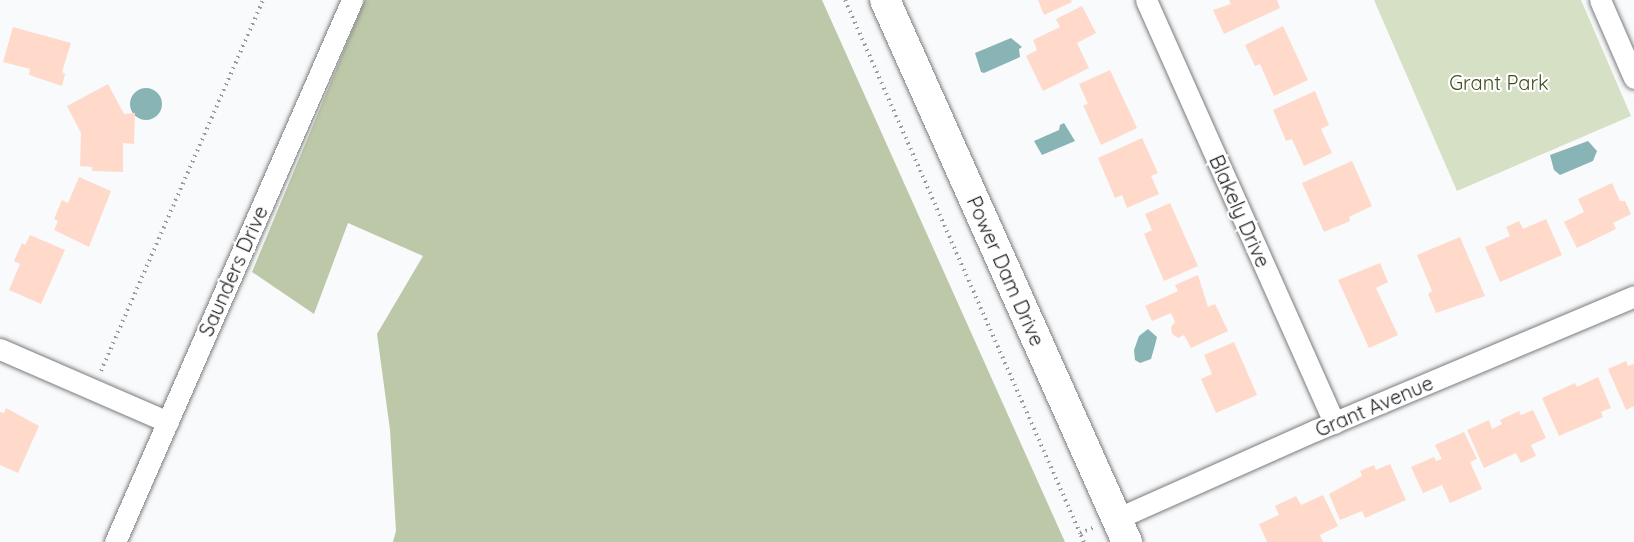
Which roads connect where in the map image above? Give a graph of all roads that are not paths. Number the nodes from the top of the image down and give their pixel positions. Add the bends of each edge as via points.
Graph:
1 (352, 0) edge
2 (885, 0) edge
3 (1146, 0) edge
4 (1600, 0) edge
5 (1634, 78) edge
6 (1634, 296) edge
7 (0, 349) edge
8 (168, 422) junction
9 (1334, 423) junction
10 (1121, 530) edge
11 (115, 542) edge

1 - 8 street, Saunders Drive
2 - 10 main road, Power Dam Drive
3 - 9 street, Blakely Drive
4 - 5 street
6 - 9 street, Grant Avenue
7 - 8 street
8 - 11 street, Saunders Drive
9 - 10 street, Grant Avenue

